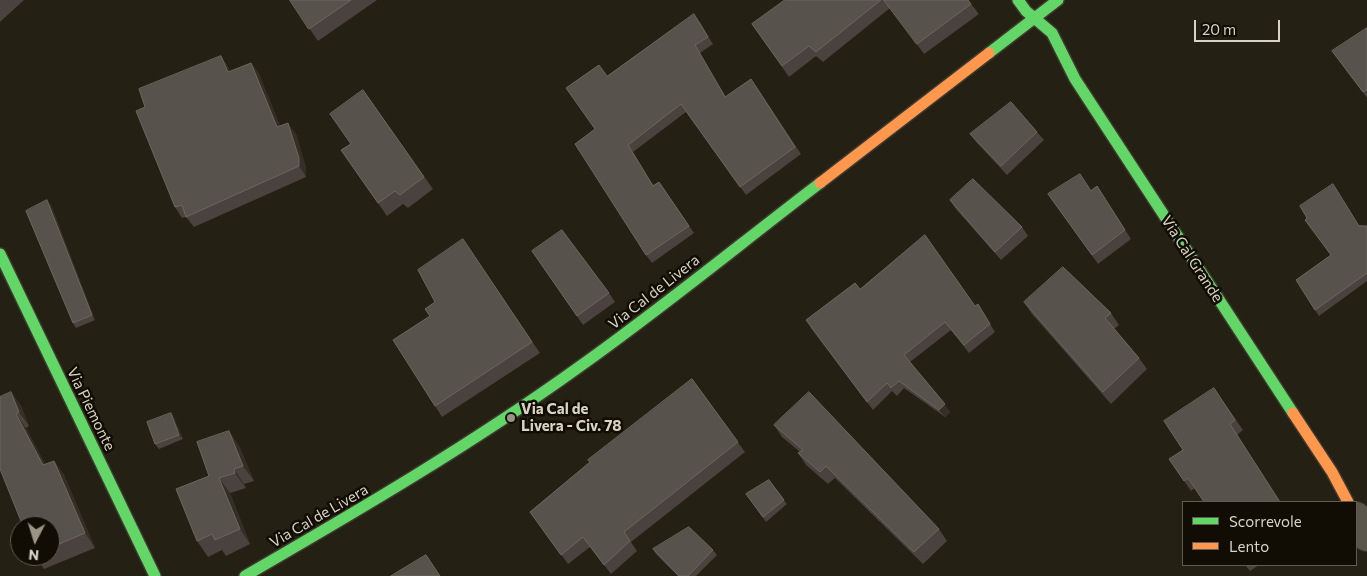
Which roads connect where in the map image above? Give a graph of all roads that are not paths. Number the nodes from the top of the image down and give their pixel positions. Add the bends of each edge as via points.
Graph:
1 (1018, 0) edge
2 (1058, 0) edge
3 (1034, 19) junction
4 (0, 254) edge
5 (1347, 501) edge
6 (1357, 518) edge
7 (1367, 537) edge
8 (156, 576) edge
9 (245, 576) edge

1 - 3 street, Via Cal Grande
2 - 3 street, Via Cal de Livera
3 - 5 street, Via Cal Grande via 1044,24 1052,34 1075,79
3 - 9 street, Via Cal de Livera via 580,367 434,465
4 - 8 street, Via Piemonte
6 - 7 street

